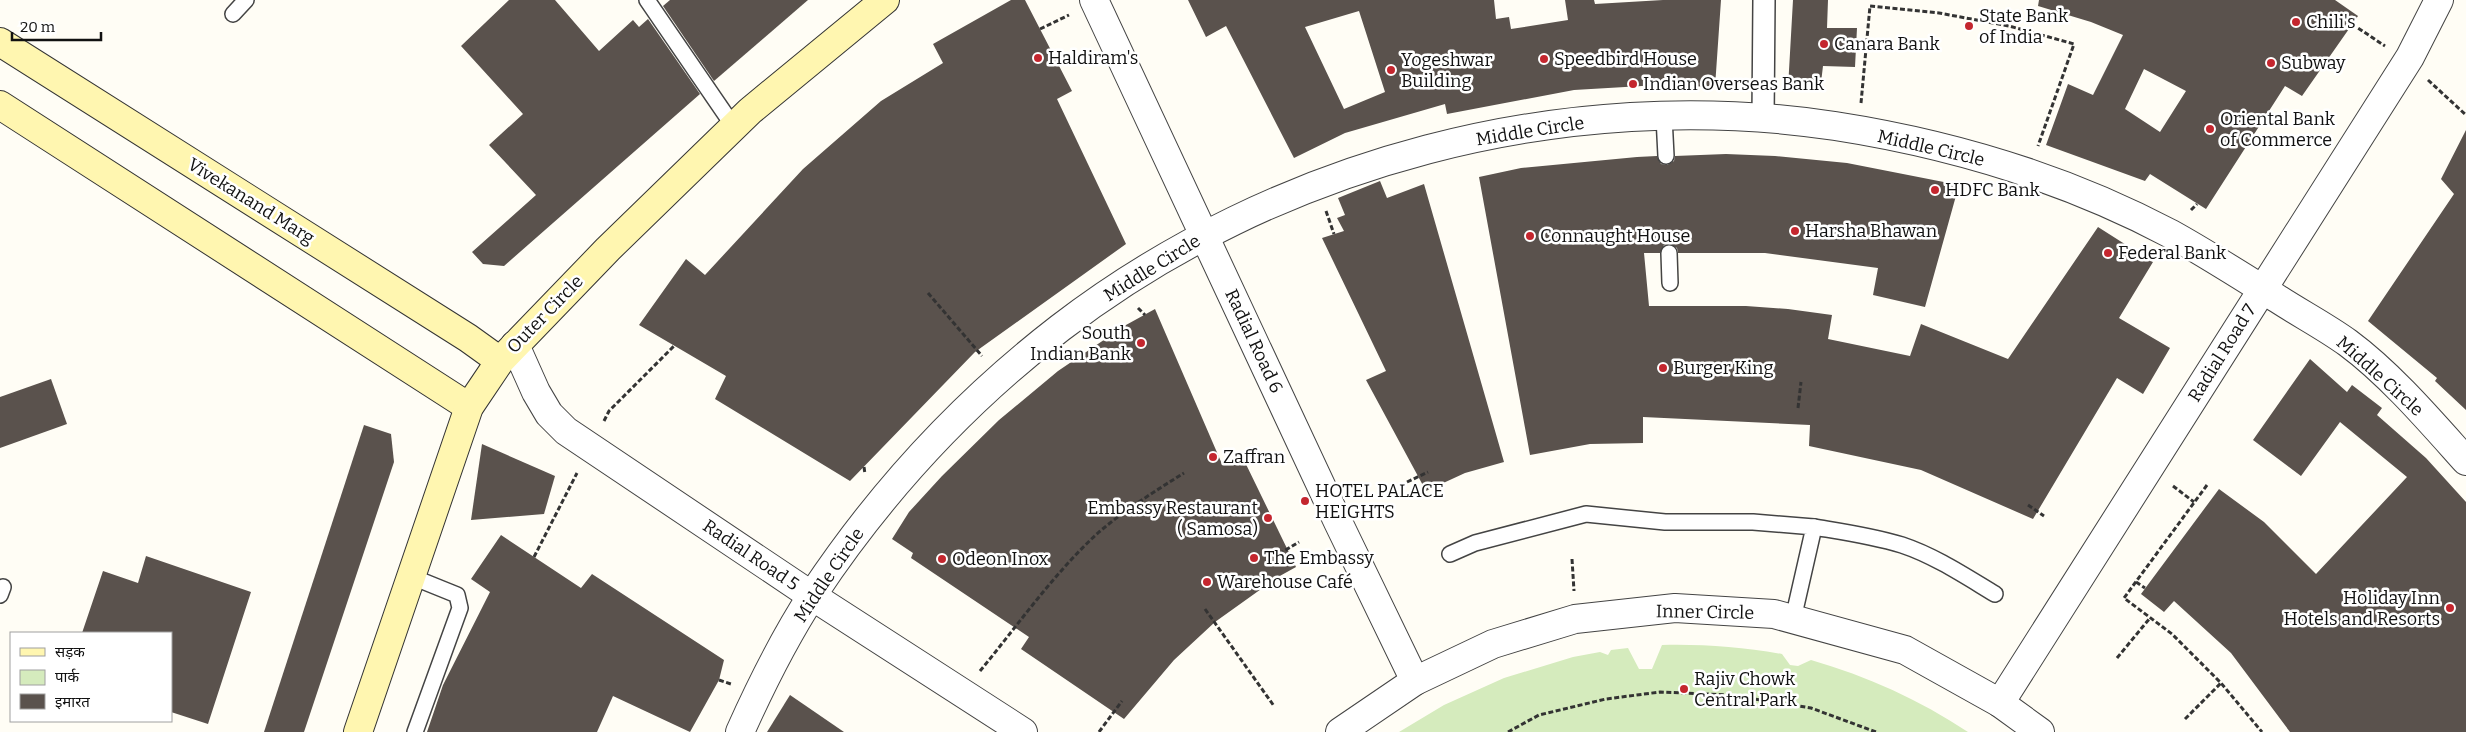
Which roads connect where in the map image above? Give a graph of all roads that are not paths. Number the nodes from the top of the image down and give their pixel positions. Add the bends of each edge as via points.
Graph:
1 (246, 0) edge
2 (647, 0) edge
3 (885, 0) edge
4 (1764, 0) edge
5 (2439, 0) edge
6 (1085, 6) edge
7 (233, 14) dead end
8 (0, 42) edge
9 (0, 105) edge
10 (1664, 117) junction
11 (1763, 120) junction
12 (734, 127) junction
13 (1666, 156) dead end
14 (1205, 236) junction
15 (1670, 253) dead end
16 (1670, 283) dead end
17 (2263, 290) junction
18 (508, 353) junction
19 (469, 407) junction
20 (2466, 461) edge
21 (1814, 527) junction
22 (1450, 554) dead end
23 (410, 576) junction
24 (1995, 594) dead end
25 (812, 596) junction
26 (1793, 618) junction
27 (1415, 681) junction
28 (2000, 703) junction
29 (358, 732) edge
30 (415, 732) edge
31 (740, 732) edge
32 (1023, 732) edge
33 (1340, 732) edge
34 (2040, 732) edge

1 - 7 lane
2 - 12 lane
3 - 12 main road, Outer Circle
4 - 11 street
5 - 17 street, Radial Road 7 via 2410,57
6 - 14 street, Radial Road 6
8 - 18 main road, Vivekanand Marg via 468,338
9 - 19 main road
10 - 11 street, Middle Circle
10 - 13 lane
10 - 14 street, Middle Circle via 1557,124 1466,140 1376,164 1289,196
11 - 17 street, Middle Circle via 1834,126 1924,143 2028,173 2169,233
12 - 18 main road, Outer Circle via 608,249
14 - 25 street, Middle Circle via 1131,279 1061,327 1000,378 934,442 882,501
14 - 27 street, Radial Road 6
15 - 16 lane
17 - 20 street, Middle Circle via 2350,345 2413,403
17 - 28 street, Radial Road 7
18 - 19 main road, Outer Circle
18 - 25 street, Radial Road 5 via 548,414 566,431
19 - 23 main road, Outer Circle
21 - 22 lane via 1753,522 1665,522 1586,514 1475,543
21 - 24 lane via 1863,534 1903,546
21 - 26 lane
23 - 29 main road, Outer Circle
23 - 30 lane via 457,595 460,608
25 - 31 street, Middle Circle
25 - 32 street, Radial Road 5
26 - 27 street, Inner Circle via 1675,608 1575,619 1493,644
26 - 28 street, Inner Circle via 1905,650
27 - 33 street, Inner Circle
28 - 34 street, Inner Circle

